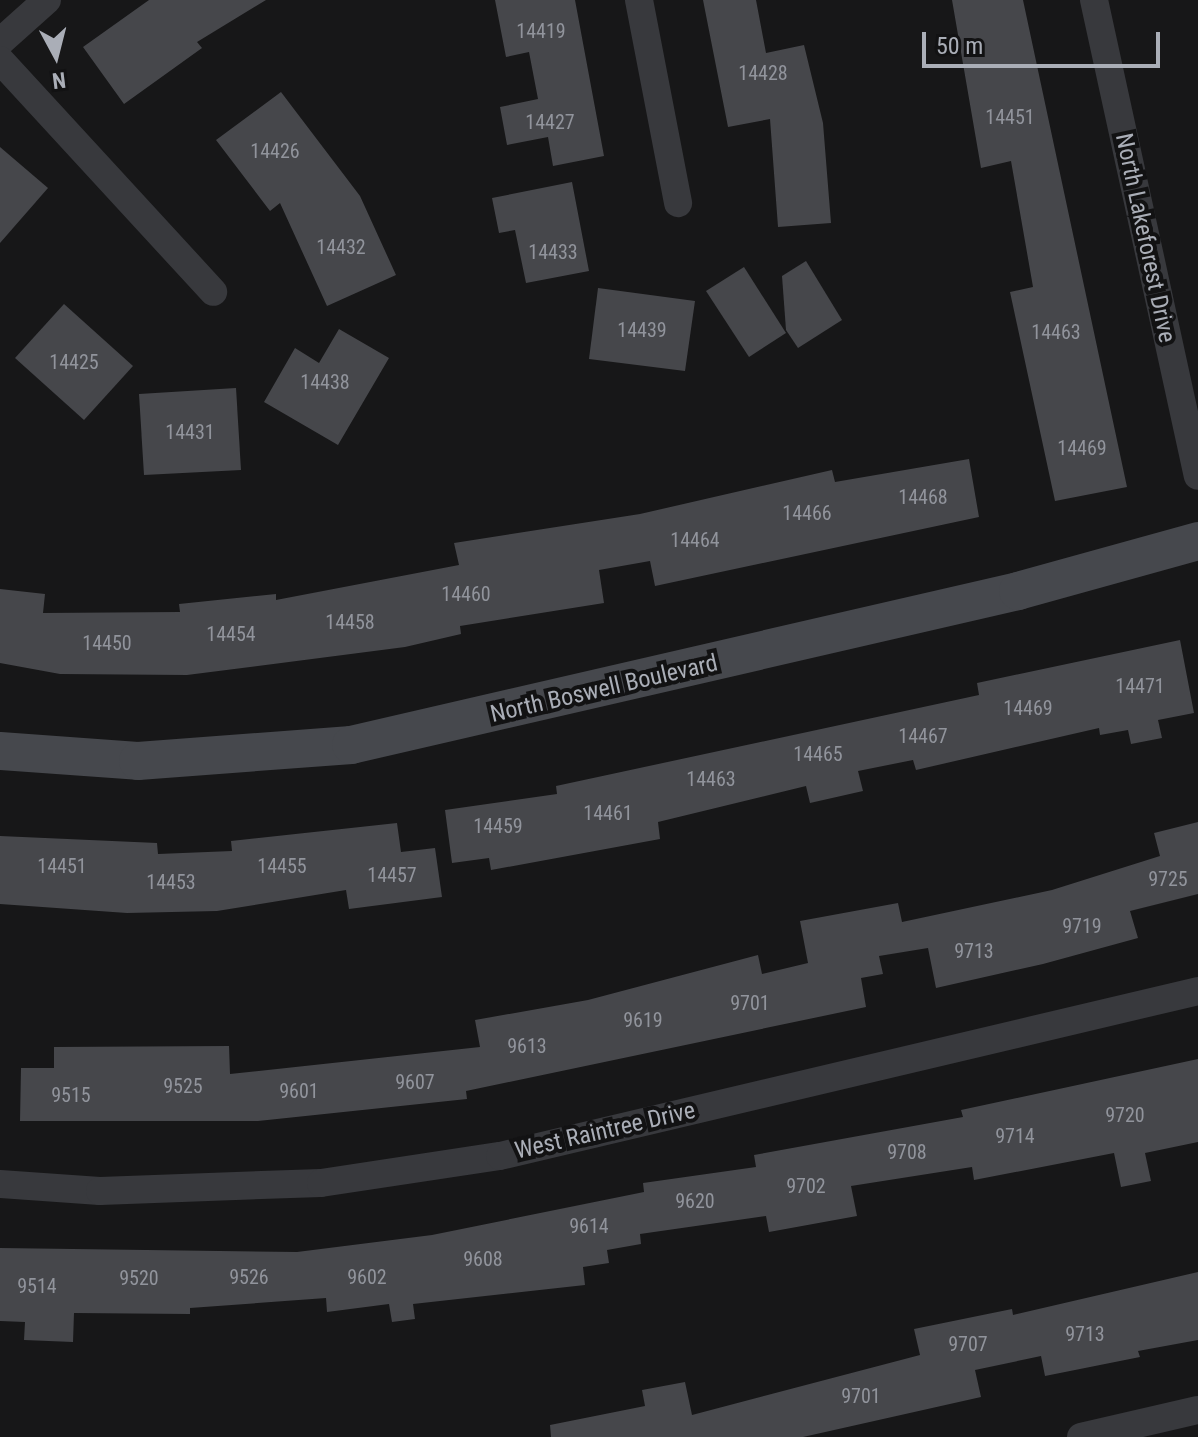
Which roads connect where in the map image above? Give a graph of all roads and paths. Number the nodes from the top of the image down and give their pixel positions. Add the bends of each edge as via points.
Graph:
1 (47, 0) edge
2 (639, 0) edge
3 (1094, 0) edge
4 (0, 42) edge
5 (0, 60) edge
6 (678, 203) dead end
7 (213, 292) dead end
8 (1198, 476) edge
9 (1198, 541) edge
10 (0, 751) edge
11 (1198, 991) edge
12 (0, 1184) edge
13 (1198, 1410) edge
14 (1081, 1437) edge

1 - 4 street
2 - 6 street
3 - 8 street, North Lakeforest Drive
5 - 7 street
9 - 10 street, North Boswell Boulevard via 1018,591 351,745 152,761
11 - 12 street, West Raintree Drive via 500,1156 321,1183 100,1191
13 - 14 street

